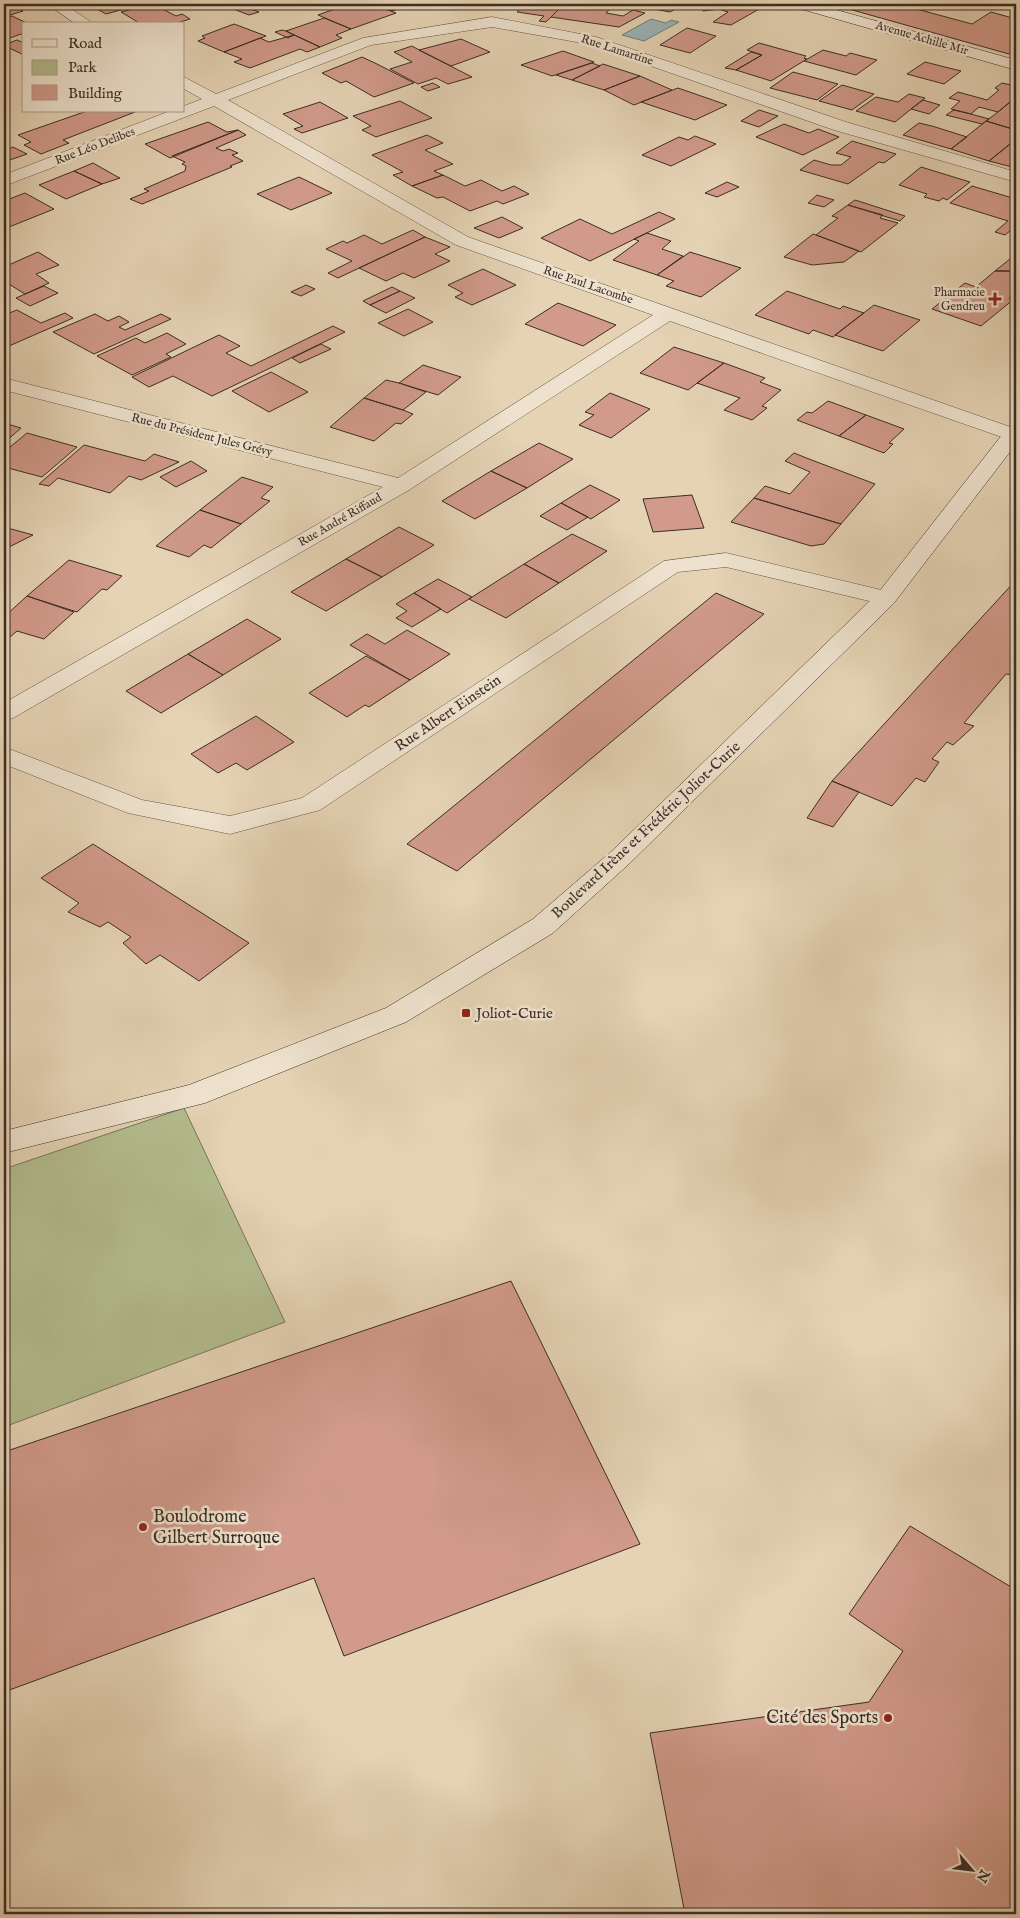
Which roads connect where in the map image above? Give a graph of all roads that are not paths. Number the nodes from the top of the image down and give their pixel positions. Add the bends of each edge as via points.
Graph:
1 (54, 4) edge
2 (800, 4) edge
3 (84, 22) edge
4 (1016, 65) edge
5 (185, 83) edge
6 (214, 100) junction
7 (185, 111) edge
8 (183, 112) edge
9 (1016, 177) edge
10 (4, 182) edge
11 (669, 313) junction
12 (4, 384) edge
13 (1015, 434) edge
14 (401, 485) junction
15 (886, 598) junction
16 (4, 712) edge
17 (4, 754) edge
18 (4, 1142) edge

1 - 3 street
2 - 4 street, Avenue Achille Mir
5 - 6 street, Rue Paul Lacombe
6 - 7 street, Rue Léo Delibes
6 - 9 street, Rue Lamartine via 368,41 492,22 591,40 840,126
6 - 11 street, Rue Paul Lacombe via 462,241
8 - 10 street, Rue Léo Delibes
11 - 13 street, Rue Paul Lacombe
11 - 14 street, Rue André Riffaud
12 - 14 street, Rue du Président Jules Grévy
13 - 15 street, Boulevard Irène et Frédéric Joliot-Curie
14 - 16 street, Rue André Riffaud
15 - 17 street, Rue Albert Einstein via 726,560 672,566 311,804 230,825 138,807
15 - 18 street, Boulevard Irène et Frédéric Joliot-Curie via 621,857 544,926 486,962 396,1016 195,1095

